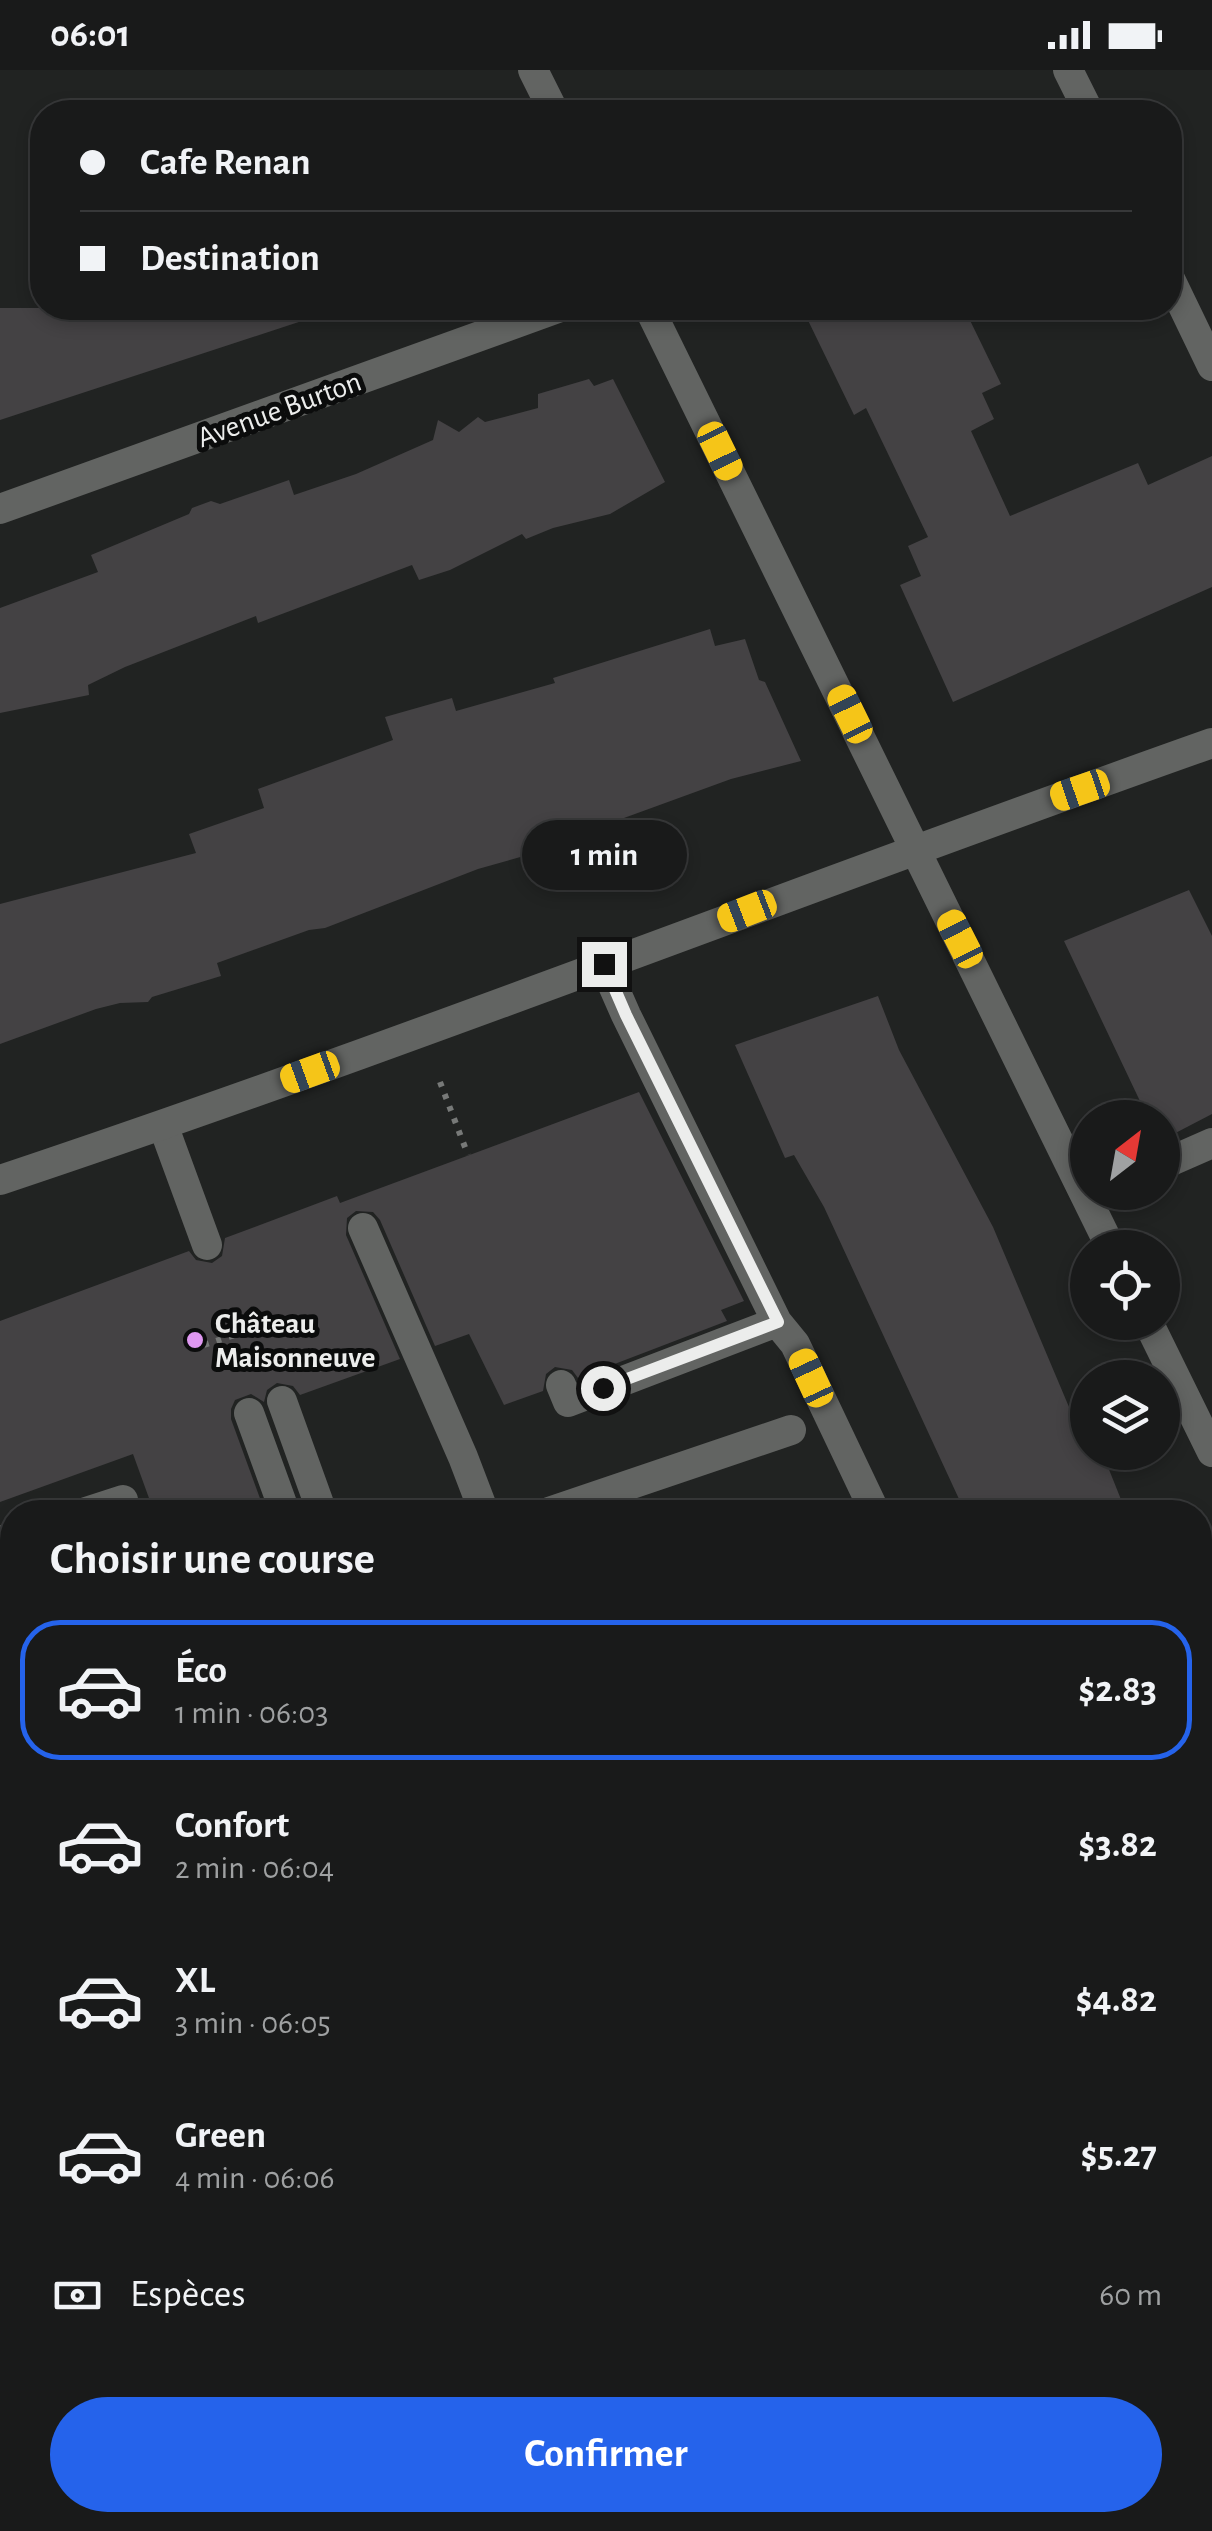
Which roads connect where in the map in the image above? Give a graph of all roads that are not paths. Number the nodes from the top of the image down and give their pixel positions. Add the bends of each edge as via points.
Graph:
1 (533, 70) edge
2 (1068, 70) edge
3 (548, 100) edge
4 (1082, 100) edge
5 (1182, 305) edge
6 (525, 320) edge
7 (655, 320) edge
8 (1212, 366) edge
9 (0, 509) edge
10 (1212, 743) edge
11 (915, 848) junction
12 (604, 964) junction
13 (163, 1125) junction
14 (1212, 1143) edge
15 (1070, 1149) edge
16 (1180, 1157) edge
17 (0, 1180) edge
18 (363, 1228) dead end
19 (207, 1245) dead end
20 (778, 1322) junction
21 (1157, 1340) edge
22 (562, 1384) dead end
23 (282, 1401) dead end
24 (249, 1413) dead end
25 (791, 1430) dead end
26 (1212, 1452) edge
27 (634, 1499) edge
28 (281, 1500) edge
29 (318, 1500) edge
30 (480, 1500) edge
31 (869, 1500) edge

1 - 3 street
2 - 4 street
5 - 8 street
6 - 9 street, Avenue Burton
7 - 11 street
10 - 11 street
11 - 12 street
11 - 15 street
12 - 13 street
12 - 20 street
13 - 17 street
13 - 19 street
14 - 16 street
18 - 30 street
20 - 22 street via 568,1402
20 - 31 street via 795,1344
21 - 26 street
23 - 29 street
24 - 28 street
25 - 27 street

